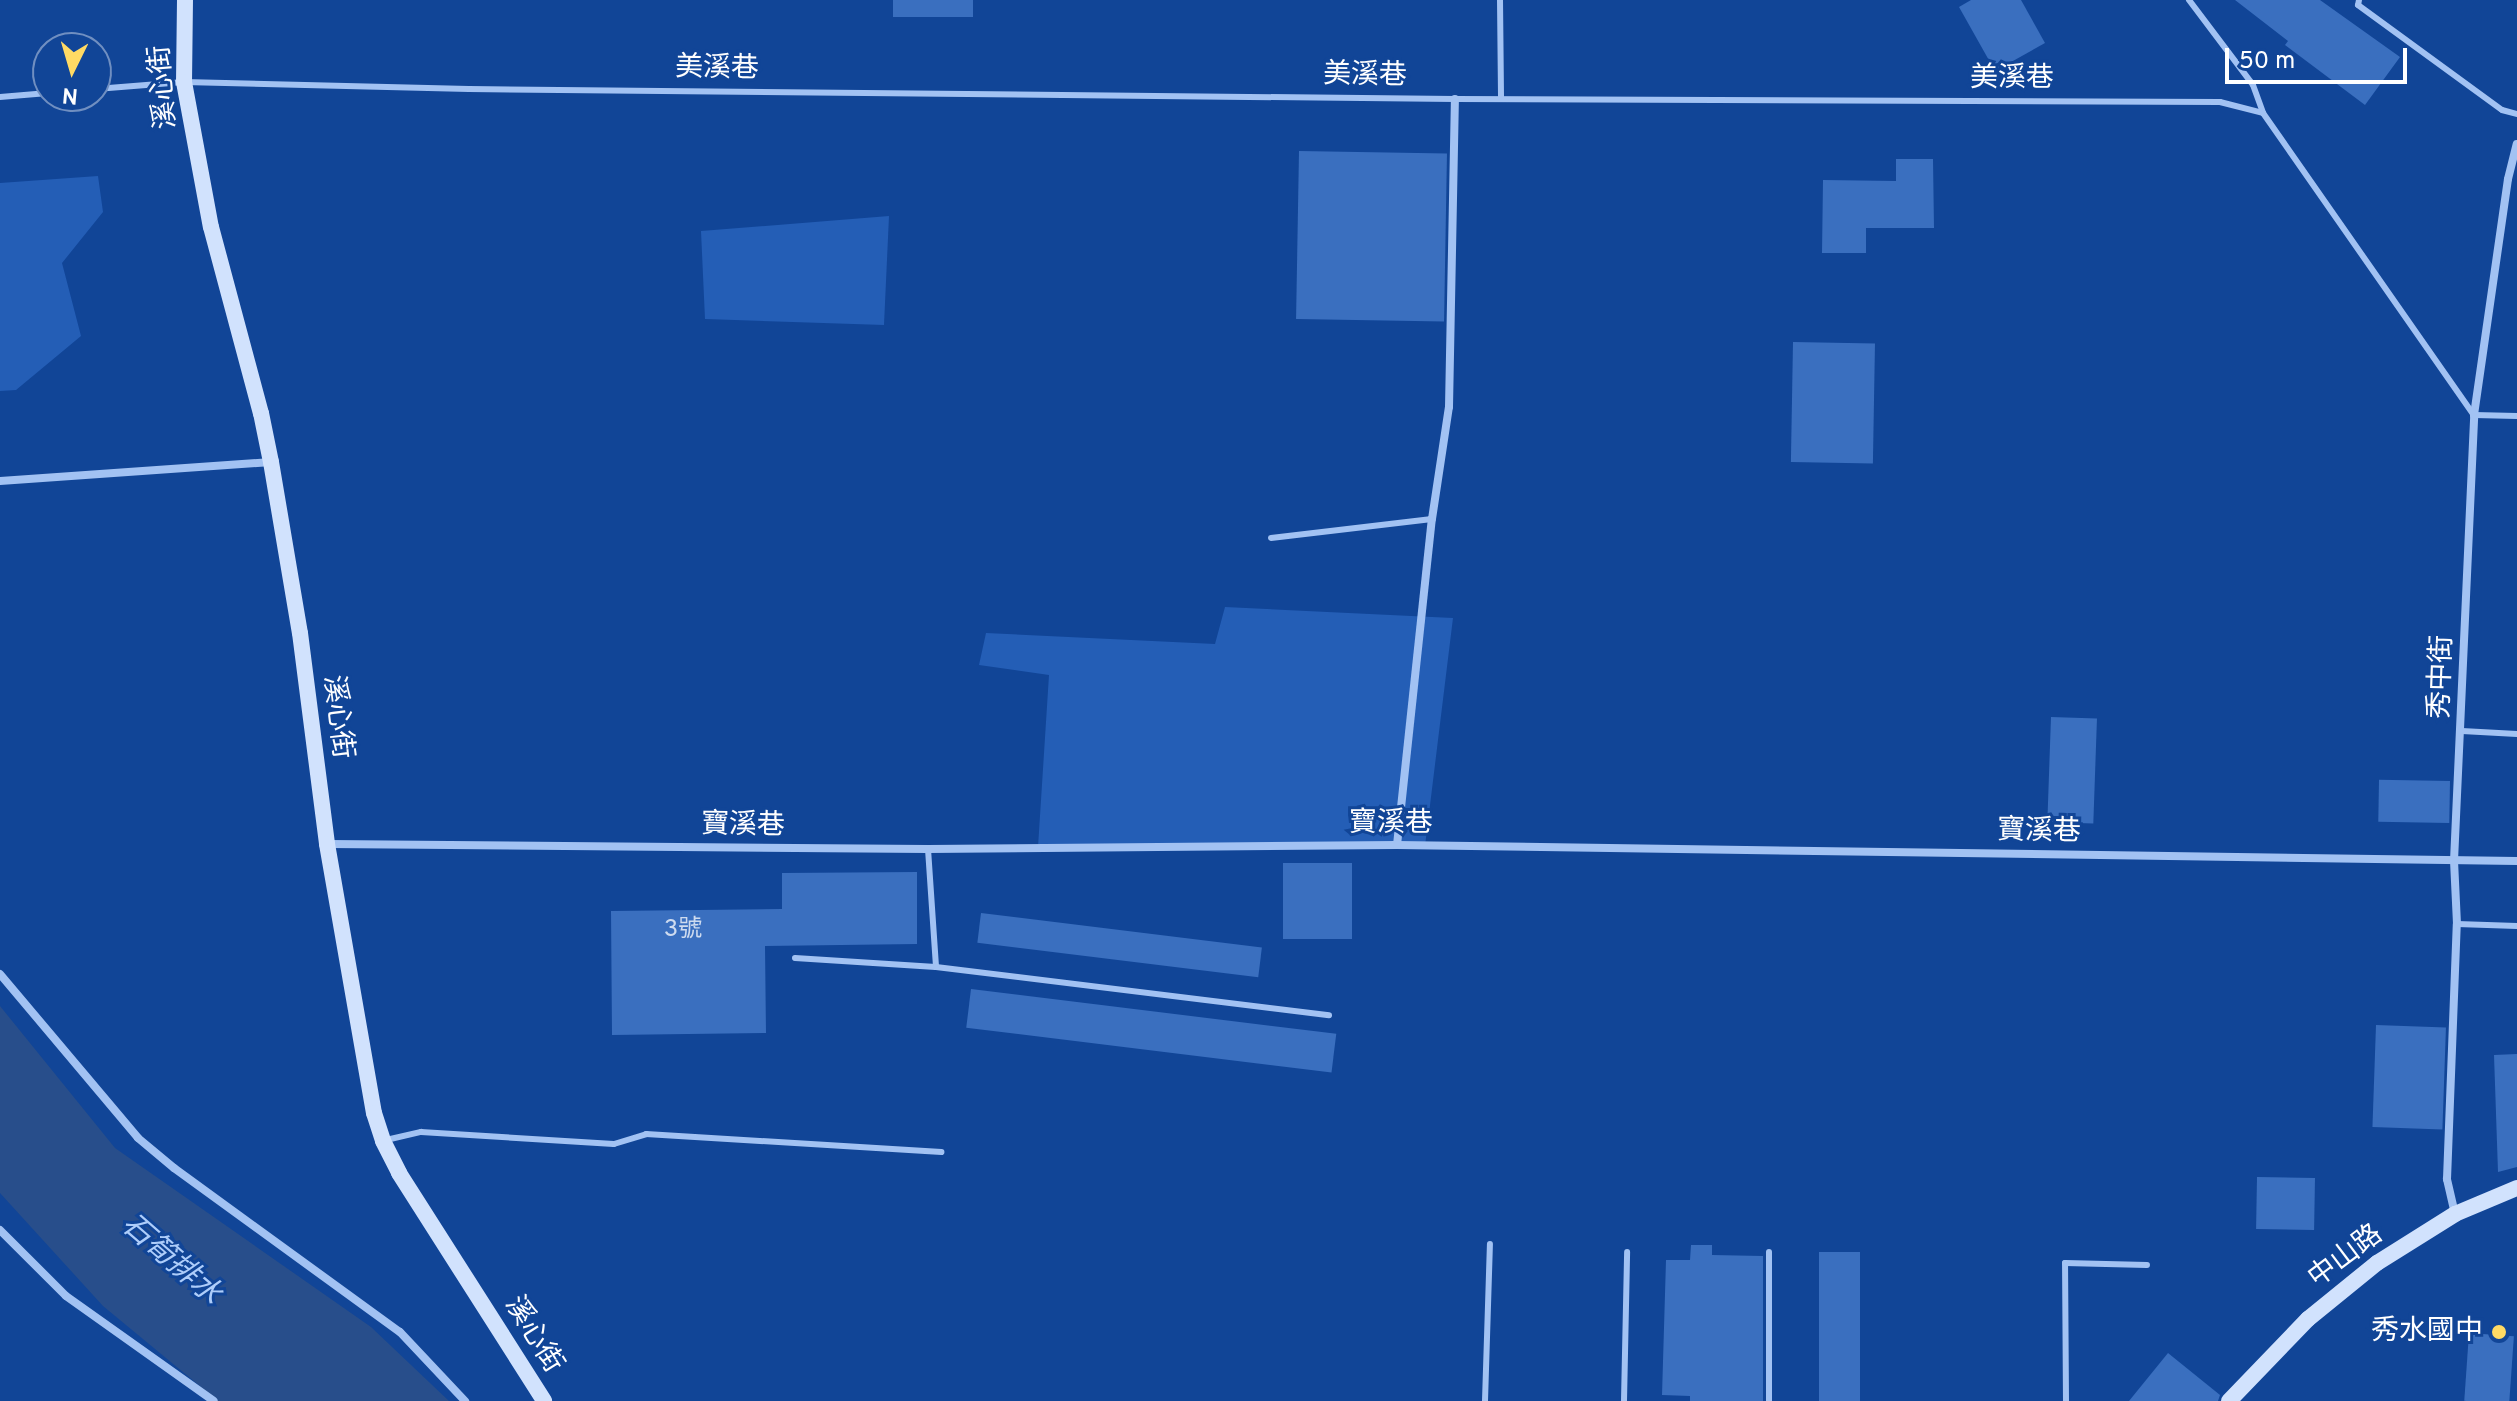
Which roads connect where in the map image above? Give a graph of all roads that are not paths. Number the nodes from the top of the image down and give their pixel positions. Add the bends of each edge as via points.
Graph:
1 (185, 0) edge
2 (1500, 0) edge
3 (2189, 0) edge
4 (2359, 0) edge
5 (184, 82) junction
6 (112, 88) edge
7 (32, 94) edge
8 (0, 97) edge
9 (1455, 99) junction
10 (1501, 99) junction
11 (2263, 113) junction
12 (2517, 114) edge
13 (2517, 144) edge
14 (2474, 415) junction
15 (2517, 416) edge
16 (271, 462) junction
17 (0, 481) edge
18 (1432, 519) junction
19 (1271, 538) dead end
20 (2462, 731) junction
21 (2517, 734) edge
22 (327, 844) junction
23 (1397, 845) junction
24 (928, 849) junction
25 (2454, 861) junction
26 (2517, 861) edge
27 (2457, 924) junction
28 (2517, 926) edge
29 (795, 958) dead end
30 (936, 967) junction
31 (0, 974) edge
32 (1329, 1015) dead end
33 (383, 1141) junction
34 (941, 1152) dead end
35 (2517, 1188) edge
36 (2455, 1214) junction
37 (0, 1230) edge
38 (1490, 1244) dead end
39 (1627, 1252) dead end
40 (1769, 1252) dead end
41 (2147, 1265) dead end
42 (214, 1401) edge
43 (465, 1401) edge
44 (544, 1401) edge
45 (1485, 1401) edge
46 (1624, 1401) edge
47 (1769, 1401) edge
48 (2066, 1401) edge
49 (2229, 1401) edge

1 - 5 street, 溪心街
2 - 10 lane
3 - 11 lane via 2253,85
4 - 12 lane via 2358,5 2502,110
5 - 6 lane, 美溪巷
5 - 9 lane, 美溪巷
5 - 16 street, 溪心街 via 211,227
7 - 8 lane
9 - 10 lane, 美溪巷
9 - 18 street via 1449,407
10 - 11 lane, 美溪巷 via 2220,102
11 - 14 lane
13 - 14 street, 秀中街
14 - 15 lane
14 - 20 street, 秀中街
16 - 17 street
16 - 22 street, 溪心街
18 - 19 lane
18 - 23 street
20 - 21 lane
20 - 25 street, 秀中街
22 - 24 street, 寶溪巷
22 - 33 street, 溪心街
23 - 24 street, 寶溪巷
23 - 25 street, 寶溪巷
24 - 30 lane
25 - 26 street, 寶溪巷
25 - 27 street, 秀中街
27 - 28 lane
27 - 36 street, 秀中街 via 2447,1179
29 - 30 lane
30 - 32 lane
31 - 43 street via 138,1138 400,1332
33 - 34 lane via 421,1132 614,1144 646,1134
33 - 44 street, 溪心街
35 - 36 street, 中山路
36 - 49 street, 中山路 via 2377,1263 2308,1319
37 - 42 street via 66,1296
38 - 45 lane
39 - 46 lane
40 - 47 lane
41 - 48 lane via 2065,1263

